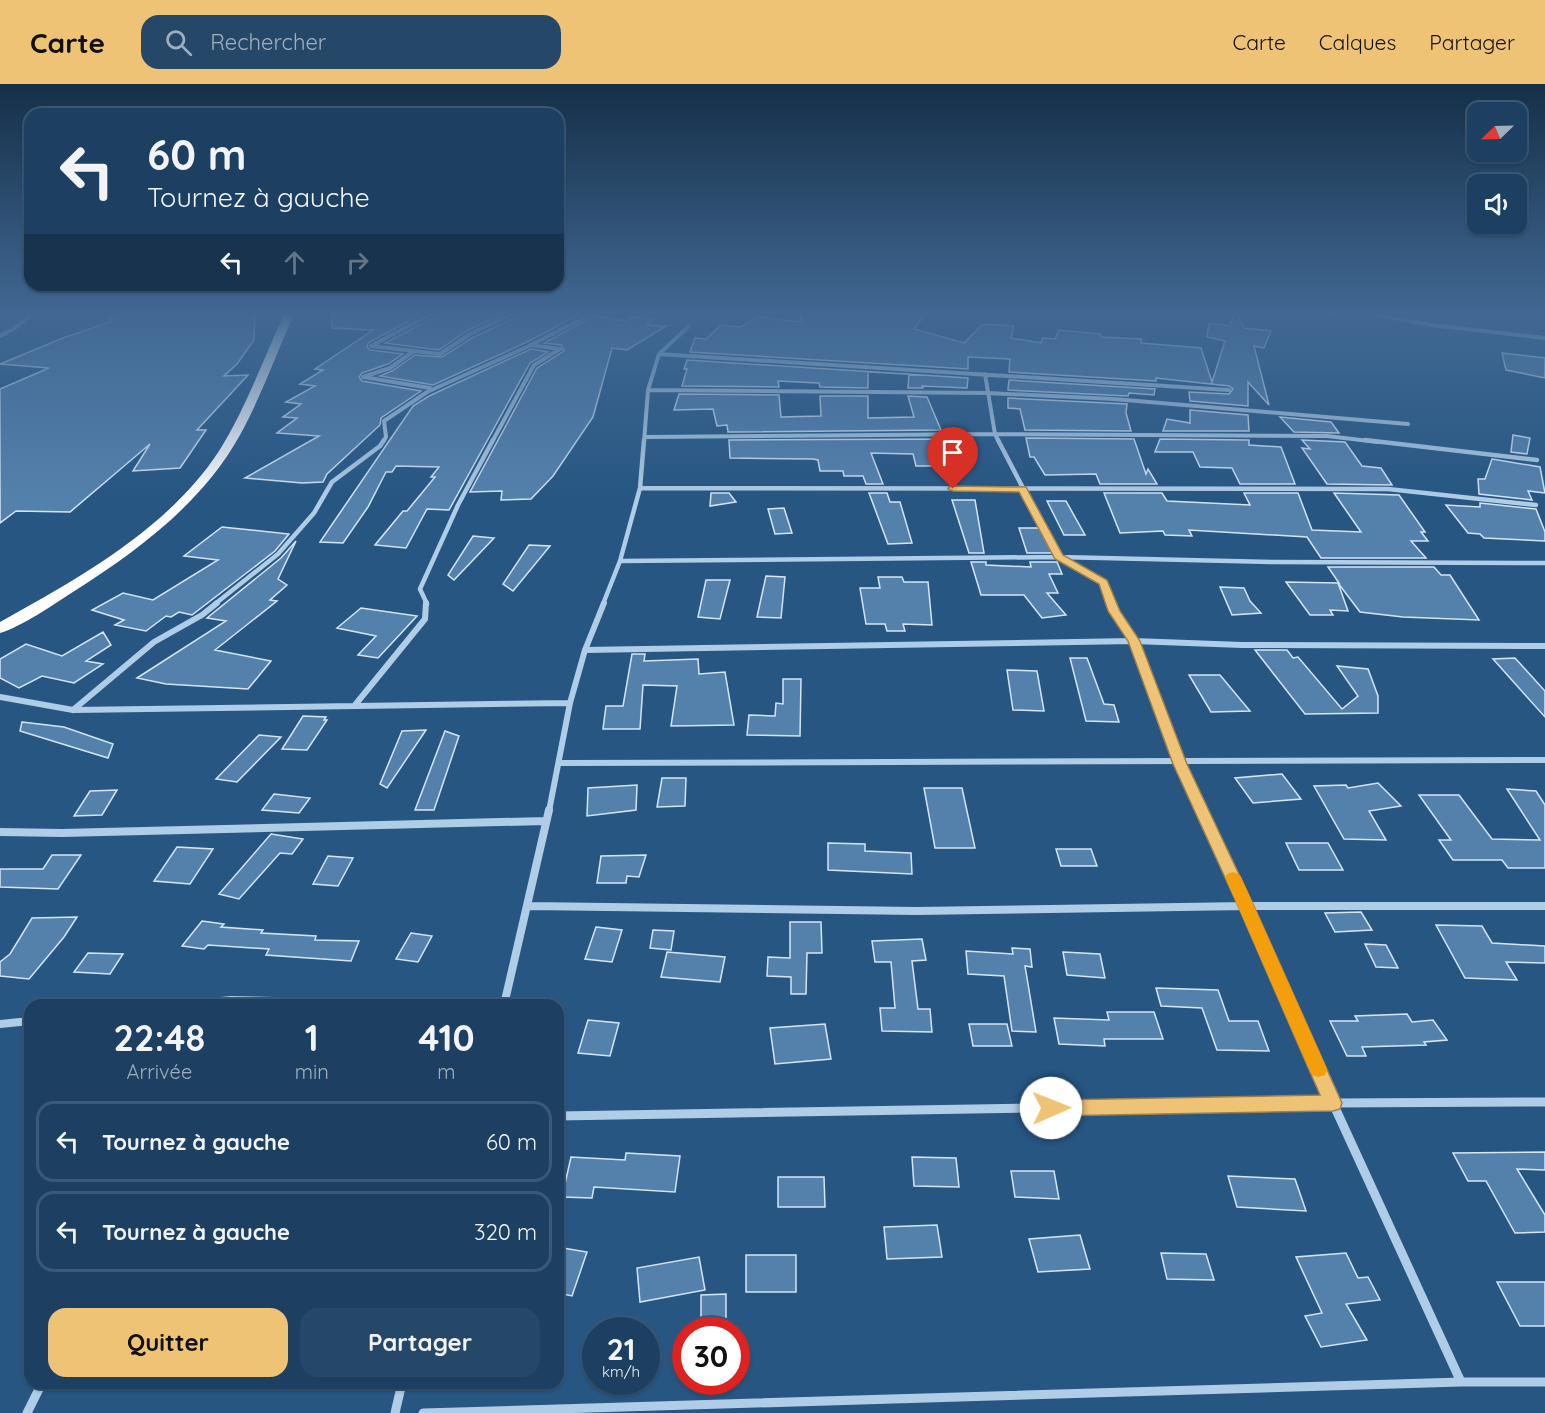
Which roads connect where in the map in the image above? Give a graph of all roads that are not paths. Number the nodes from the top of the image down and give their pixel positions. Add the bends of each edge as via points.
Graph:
1 (261, 376) edge
2 (366, 376) edge
3 (460, 376) edge
4 (528, 376) edge
5 (652, 376) edge
6 (985, 376) edge
7 (1016, 376) edge
8 (431, 388) junction
9 (648, 390) junction
10 (1229, 390) dead end
11 (987, 393) junction
12 (1408, 424) dead end
13 (995, 434) junction
14 (645, 437) junction
15 (1538, 460) dead end
16 (640, 488) junction
17 (1023, 489) junction
18 (1536, 506) dead end
19 (1059, 557) junction
20 (620, 561) junction
21 (1545, 563) edge
22 (0, 628) edge
23 (1134, 641) junction
24 (1545, 646) edge
25 (585, 650) junction
26 (0, 698) edge
27 (570, 703) junction
28 (355, 705) junction
29 (73, 710) junction
30 (1545, 760) edge
31 (560, 763) junction
32 (1180, 764) junction
33 (545, 821) junction
34 (0, 832) edge
35 (529, 906) junction
36 (1246, 906) junction
37 (1545, 906) edge
38 (506, 999) edge
39 (24, 1022) edge
40 (0, 1024) edge
41 (1545, 1102) edge
42 (1333, 1103) junction
43 (564, 1116) edge
44 (1461, 1382) junction
45 (1545, 1382) edge
46 (39, 1389) edge
47 (401, 1389) edge
48 (27, 1413) edge
49 (395, 1413) edge
50 (423, 1413) edge

1 - 22 highway via 242,419 212,468 175,509 123,554
2 - 8 street via 363,377
3 - 8 street
4 - 28 street via 458,505 420,589 427,604 425,619
5 - 9 street
6 - 11 street
7 - 10 street
8 - 29 street via 384,421 386,437 380,446 332,482 314,513 278,554 202,615 154,642
9 - 11 street
9 - 14 street
11 - 12 street via 1114,399
11 - 13 street
13 - 14 street
13 - 15 street via 1327,436
13 - 17 street
14 - 16 street
16 - 17 street
16 - 20 street
17 - 18 street via 1388,489
17 - 19 street
19 - 20 street
19 - 21 street
19 - 23 street via 1104,582 1114,611
20 - 25 street
23 - 24 street
23 - 25 street
23 - 32 street
25 - 27 street
26 - 29 street
27 - 28 street
27 - 31 street
28 - 29 street
30 - 32 street
31 - 32 street
31 - 33 street
32 - 36 street
33 - 34 street
33 - 35 street
35 - 36 street via 918,911
35 - 38 street
36 - 37 street
36 - 42 street
39 - 40 street
41 - 42 street
42 - 43 street
42 - 44 street
44 - 45 street
44 - 50 street
46 - 48 street
47 - 49 street

